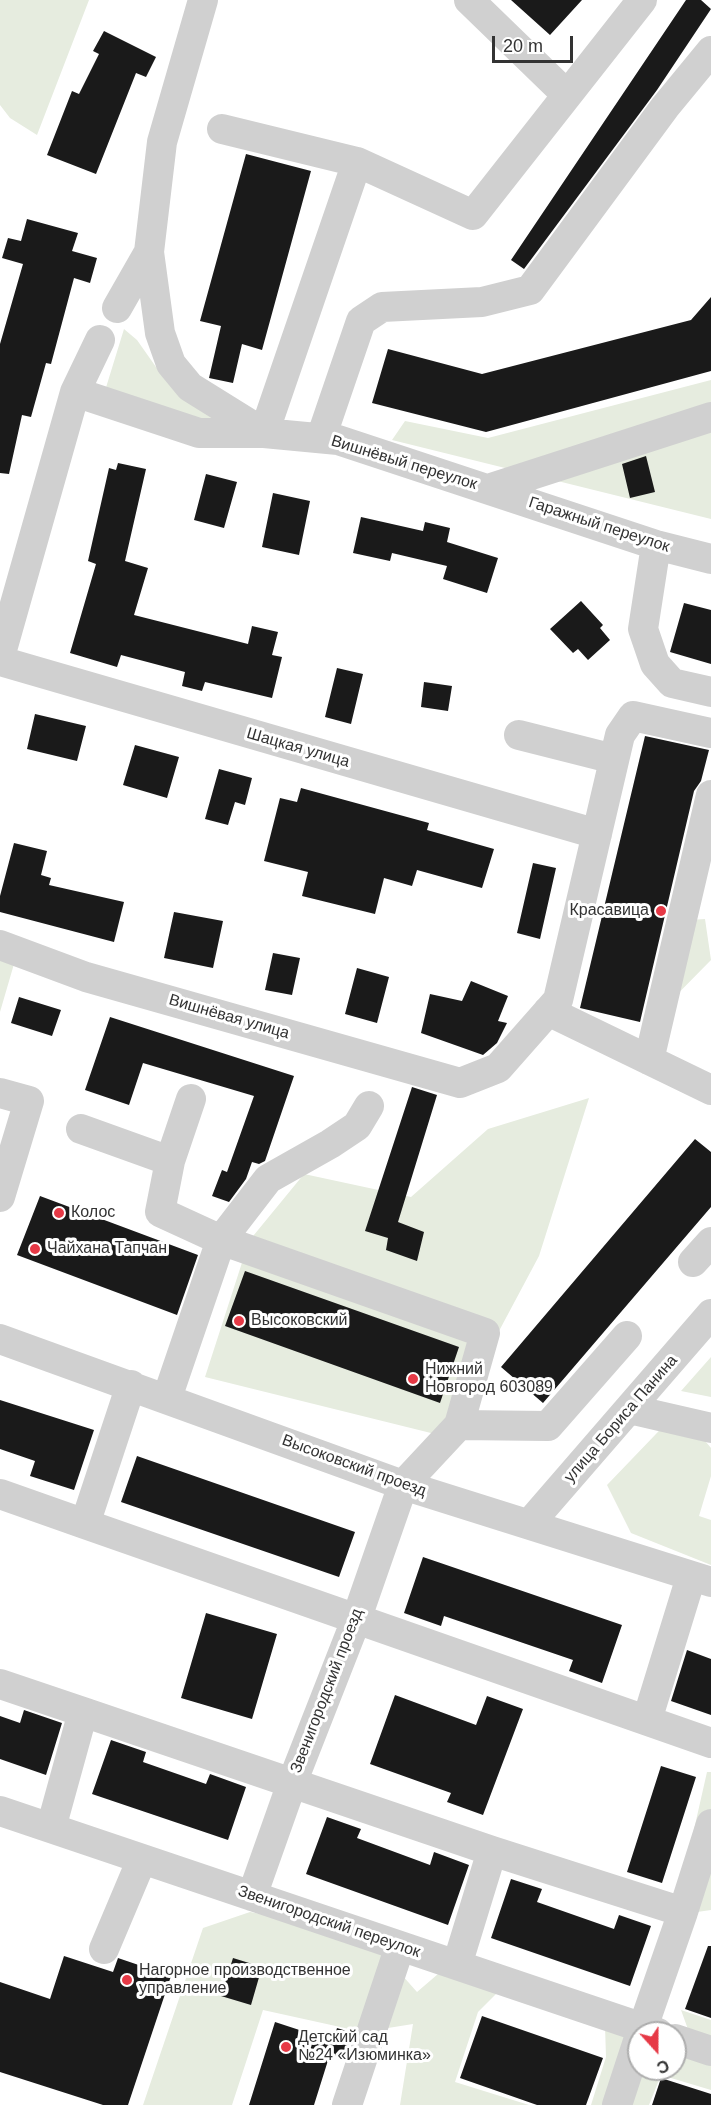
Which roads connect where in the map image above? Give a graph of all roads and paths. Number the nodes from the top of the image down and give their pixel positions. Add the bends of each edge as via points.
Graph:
1 (204, 0) edge
2 (469, 0) edge
3 (642, 0) edge
4 (711, 51) edge
5 (567, 95) junction
6 (222, 129) dead end
7 (357, 162) junction
8 (149, 252) junction
9 (117, 308) dead end
10 (100, 340) dead end
11 (75, 392) junction
12 (711, 417) edge
13 (264, 433) junction
14 (321, 438) junction
15 (488, 489) junction
16 (656, 545) junction
17 (711, 559) edge
18 (0, 659) edge
19 (672, 683) junction
20 (711, 692) edge
21 (676, 725) junction
22 (711, 733) edge
23 (519, 735) dead end
24 (614, 759) junction
25 (711, 795) edge
26 (597, 834) junction
27 (0, 945) edge
28 (548, 1011) junction
29 (650, 1060) junction
30 (711, 1090) edge
31 (0, 1093) edge
32 (191, 1099) dead end
33 (369, 1106) dead end
34 (81, 1129) dead end
35 (170, 1161) junction
36 (0, 1197) edge
37 (221, 1240) junction
38 (711, 1314) edge
39 (627, 1336) dead end
40 (0, 1339) edge
41 (131, 1385) junction
42 (167, 1398) junction
43 (629, 1409) junction
44 (459, 1425) junction
45 (711, 1428) edge
46 (403, 1485) junction
47 (0, 1494) edge
48 (530, 1523) junction
49 (85, 1524) junction
50 (701, 1580) edge
51 (356, 1620) junction
52 (0, 1684) edge
53 (83, 1712) junction
54 (647, 1720) junction
55 (711, 1743) edge
56 (292, 1783) junction
57 (0, 1811) edge
58 (51, 1828) junction
59 (709, 1834) edge
60 (492, 1851) junction
61 (142, 1859) junction
62 (252, 1896) junction
63 (682, 1912) junction
64 (400, 1946) junction
65 (105, 1949) dead end
66 (457, 1965) junction
67 (649, 2021) edge
68 (627, 2026) edge
69 (687, 2043) edge
70 (711, 2051) edge
71 (627, 2078) edge
72 (347, 2105) edge
73 (616, 2105) edge

1 - 8 street via 162,142
2 - 5 street
3 - 5 street
4 - 14 street via 530,290 482,302 382,307 361,321
5 - 7 street via 474,215
6 - 7 street
7 - 13 street
8 - 9 street
8 - 13 street via 160,333 171,364 190,387
10 - 11 street
11 - 13 street, Вишнёвый переулок via 199,433
11 - 18 street
12 - 15 street
13 - 14 street, Вишнёвый переулок
14 - 15 street, Вишнёвый переулок via 338,440
15 - 16 street, Гаражный переулок
16 - 17 street, Гаражный переулок
16 - 19 street via 643,629 655,664
18 - 26 street, Шацкая улица
19 - 20 street
19 - 21 street
21 - 22 street
21 - 24 street via 633,716 620,735
23 - 24 street
24 - 26 street
25 - 29 street
26 - 28 street via 558,1000
27 - 28 street, Вишнёвая улица via 86,976 460,1083 498,1068
28 - 29 street
29 - 30 street
31 - 36 street via 29,1101
32 - 35 street
33 - 37 street via 357,1126 268,1179
34 - 35 street
35 - 37 street via 160,1212
37 - 42 street
37 - 44 street via 485,1333
38 - 43 street, улица Бориса Панина
39 - 44 street via 548,1426
40 - 41 street, Высоковский проезд
41 - 42 street, Высоковский проезд
41 - 49 street
42 - 46 street, Высоковский проезд
43 - 45 street
43 - 48 street, улица Бориса Панина
44 - 46 street
46 - 48 street, Высоковский проезд
46 - 51 street, Звенигородский проезд
47 - 49 street
48 - 50 street, Высоковский проезд
49 - 51 street
50 - 54 street
51 - 54 street
51 - 56 street, Звенигородский проезд
52 - 53 street
53 - 56 street
53 - 58 street
54 - 55 street
56 - 60 street
56 - 62 street, Звенигородский проезд
57 - 58 street, Звенигородский переулок
58 - 61 street, Звенигородский переулок
59 - 63 street
60 - 63 street
60 - 66 street
61 - 62 street, Звенигородский переулок
61 - 65 street
62 - 64 street, Звенигородский переулок
63 - 67 street
64 - 66 street, Звенигородский переулок
64 - 72 street
66 - 68 street, Звенигородский переулок
69 - 70 street
71 - 73 street

